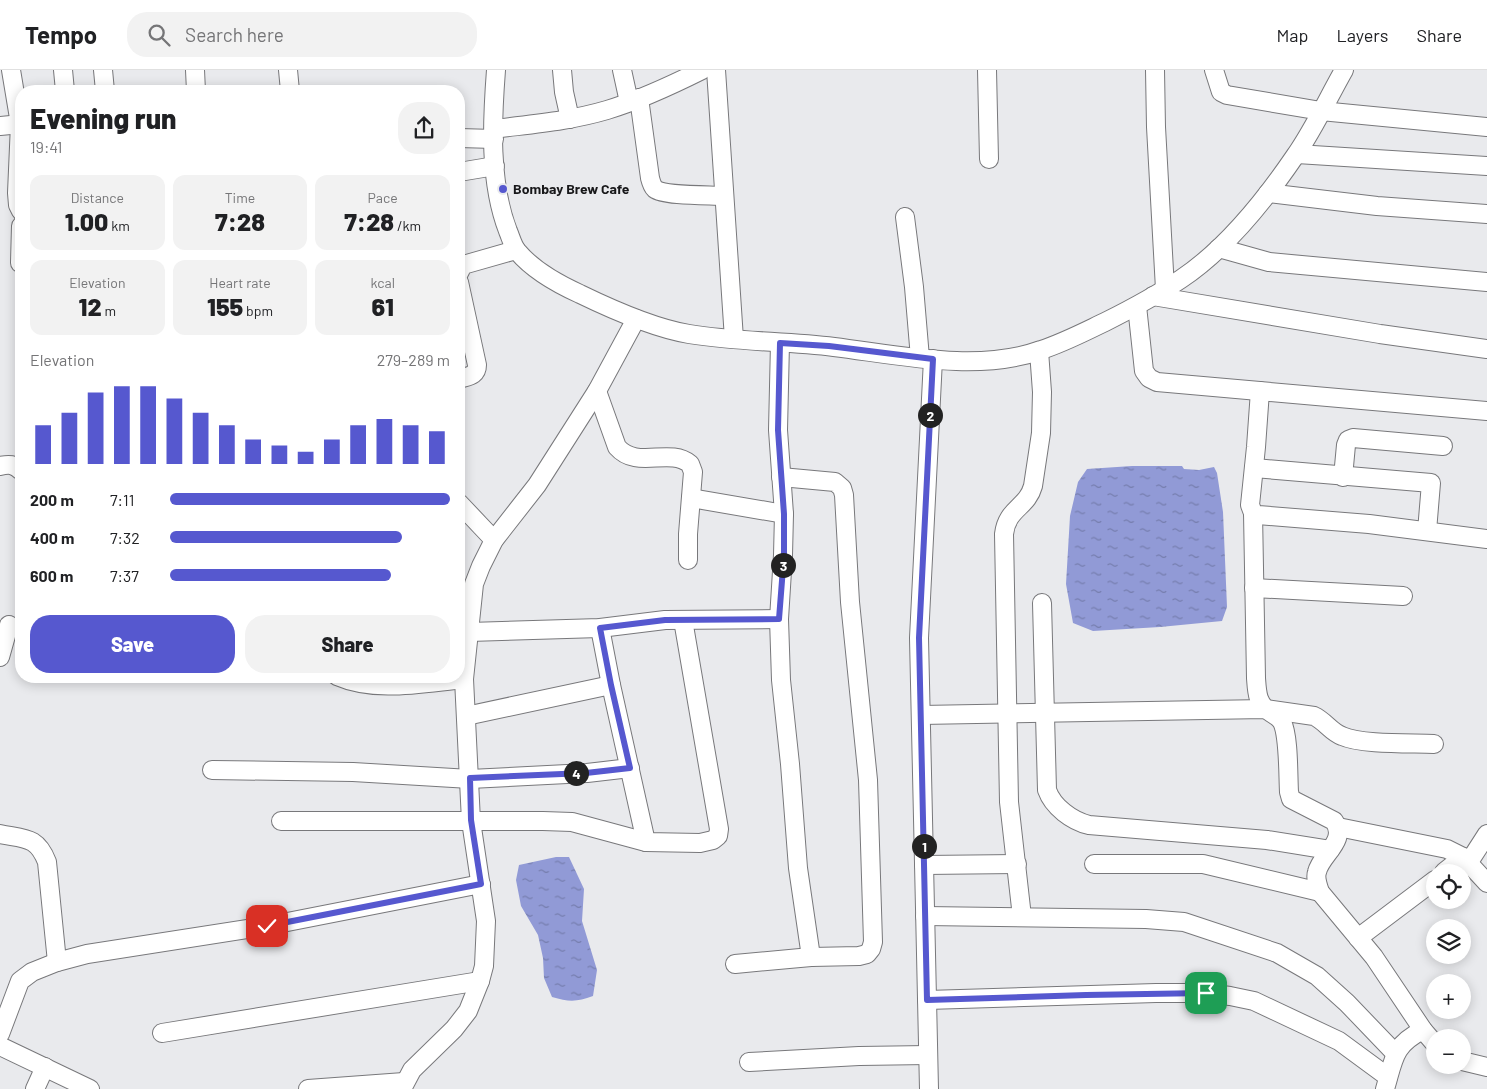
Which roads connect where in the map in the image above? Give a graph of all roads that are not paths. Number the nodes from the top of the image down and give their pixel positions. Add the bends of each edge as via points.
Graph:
1 (11, 70) edge
2 (63, 70) edge
3 (103, 70) edge
4 (194, 70) edge
5 (288, 70) edge
6 (496, 70) edge
7 (562, 70) edge
8 (622, 70) edge
9 (716, 70) edge
10 (987, 70) edge
11 (1155, 70) edge
12 (1214, 70) edge
13 (1344, 70) edge
14 (695, 72) edge
15 (64, 85) edge
16 (104, 85) edge
17 (195, 85) edge
18 (289, 85) edge
19 (15, 94) edge
20 (634, 100) junction
21 (1321, 112) junction
22 (570, 119) junction
23 (15, 124) edge
24 (0, 126) edge
25 (1487, 126) edge
26 (494, 134) junction
27 (465, 137) edge
28 (1297, 154) junction
29 (989, 159) dead end
30 (495, 166) junction
31 (1487, 166) edge
32 (465, 171) edge
33 (1268, 193) junction
34 (724, 196) junction
35 (1487, 214) edge
36 (905, 217) dead end
37 (1219, 248) junction
38 (516, 250) junction
39 (465, 264) edge
40 (1487, 282) edge
41 (1159, 292) junction
42 (1137, 306) junction
43 (465, 310) edge
44 (636, 319) junction
45 (734, 339) junction
46 (780, 343) junction
47 (1487, 349) edge
48 (1039, 351) junction
49 (927, 358) junction
50 (465, 377) edge
51 (597, 391) junction
52 (1260, 391) junction
53 (1487, 412) edge
54 (1443, 446) dead end
55 (0, 466) edge
56 (15, 466) edge
57 (1254, 468) junction
58 (781, 477) junction
59 (1343, 477) junction
60 (691, 498) junction
61 (465, 509) edge
62 (1253, 512) junction
63 (784, 514) junction
64 (1427, 531) junction
65 (1487, 539) edge
66 (494, 540) junction
67 (688, 560) dead end
68 (1254, 588) junction
69 (1402, 596) dead end
70 (465, 598) edge
71 (1042, 603) dead end
72 (779, 619) junction
73 (683, 620) junction
74 (10, 625) edge
75 (600, 628) junction
76 (465, 639) edge
77 (0, 657) edge
78 (357, 683) edge
79 (421, 683) edge
80 (464, 683) edge
81 (611, 685) junction
82 (1265, 709) junction
83 (1044, 713) junction
84 (1008, 714) junction
85 (921, 715) junction
86 (466, 716) junction
87 (1434, 744) dead end
88 (630, 768) junction
89 (212, 770) dead end
90 (470, 778) junction
91 (471, 820) junction
92 (281, 821) dead end
93 (1338, 827) junction
94 (0, 834) edge
95 (1487, 834) edge
96 (646, 842) junction
97 (1330, 850) junction
98 (1466, 860) junction
99 (1487, 862) edge
100 (924, 864) junction
101 (1017, 864) junction
102 (1094, 864) dead end
103 (1459, 864) edge
104 (1487, 883) edge
105 (481, 884) junction
106 (1426, 887) edge
107 (1320, 892) junction
108 (925, 916) junction
109 (1022, 917) junction
110 (1358, 938) junction
111 (811, 957) junction
112 (57, 962) junction
113 (735, 964) dead end
114 (480, 981) junction
115 (927, 1000) junction
116 (1423, 1030) junction
117 (162, 1033) dead end
118 (0, 1034) edge
119 (1426, 1034) edge
120 (0, 1046) edge
121 (1395, 1053) junction
122 (928, 1054) junction
123 (749, 1062) dead end
124 (1471, 1064) edge
125 (45, 1067) junction
126 (1487, 1068) edge
127 (1387, 1083) edge
128 (403, 1086) edge
129 (35, 1089) edge
130 (90, 1089) edge
131 (308, 1089) edge
132 (929, 1089) edge

1 - 19 street
2 - 15 street
3 - 16 street
4 - 17 street
5 - 18 street
6 - 26 street
7 - 22 street
8 - 20 street
9 - 34 street
10 - 29 street
11 - 41 street
12 - 21 street via 1221,92 1227,95
13 - 21 street
14 - 20 street
20 - 22 street
20 - 34 street via 654,188 671,194
21 - 25 street
21 - 28 street
22 - 26 street
23 - 24 street
26 - 27 street
26 - 30 street
28 - 31 street
28 - 33 street
30 - 32 street
30 - 38 street via 504,221
33 - 35 street via 1377,206
33 - 37 street
34 - 45 street
36 - 49 street
37 - 40 street via 1269,262
37 - 41 street via 1184,278
38 - 39 street
38 - 44 street via 537,270 568,289
41 - 42 street
41 - 47 street via 1380,334
42 - 48 street
42 - 52 street via 1144,371 1149,378 1157,382
43 - 50 street via 477,365 473,375
44 - 45 street via 687,334
44 - 51 street
45 - 46 street
46 - 49 street
46 - 58 street via 778,430
48 - 49 street via 1003,359 965,362
48 - 84 street via 1041,433 1033,486 1031,494 1005,524
49 - 85 street via 919,638
51 - 60 street via 617,447 623,454 631,458 686,460 693,472
51 - 66 street via 537,486
52 - 53 street
52 - 57 street
54 - 59 street via 1353,438 1346,445
55 - 56 street
57 - 59 street
57 - 62 street via 1250,505
58 - 63 street
58 - 111 street via 835,482 842,488 868,780 871,949 859,956
59 - 64 street via 1431,483
60 - 63 street
60 - 67 street
61 - 66 street
62 - 64 street
62 - 68 street
63 - 72 street
64 - 65 street
66 - 70 street
68 - 69 street
68 - 82 street via 1257,688 1260,703
70 - 76 street
71 - 83 street
72 - 73 street
72 - 111 street via 781,680 798,868
73 - 75 street
73 - 96 street via 718,836 700,843
74 - 77 street
75 - 76 street
75 - 81 street
78 - 79 street via 378,686
80 - 86 street
81 - 86 street
81 - 88 street
82 - 83 street
82 - 87 street via 1314,716 1341,736 1354,740
82 - 93 street via 1281,720 1284,727 1291,799 1334,821
83 - 84 street
83 - 97 street via 1049,797 1080,822 1267,840
84 - 85 street
84 - 101 street via 1010,802
85 - 100 street
86 - 90 street
88 - 90 street
88 - 96 street
89 - 90 street
90 - 91 street
91 - 92 street
91 - 96 street via 572,822
91 - 105 street
93 - 97 street via 1339,835
93 - 98 street via 1447,849
94 - 112 street via 36,842 42,849
95 - 98 street
97 - 107 street via 1317,871
98 - 99 street
98 - 103 street
98 - 104 street
100 - 101 street
100 - 108 street
101 - 109 street
102 - 107 street via 1203,864
105 - 112 street via 267,926 87,954
105 - 114 street via 486,921
106 - 110 street
107 - 110 street
108 - 109 street
108 - 115 street
109 - 121 street via 1184,922 1276,953 1328,985
110 - 116 street
111 - 113 street
112 - 118 street via 32,972 20,981
114 - 117 street
114 - 128 street via 468,1011 412,1070
115 - 122 street
115 - 127 street via 1156,993 1206,993 1254,1000 1339,1041
116 - 119 street
116 - 121 street via 1410,1037
120 - 125 street
121 - 127 street
122 - 123 street
122 - 132 street
124 - 126 street
125 - 129 street
125 - 130 street
128 - 131 street

